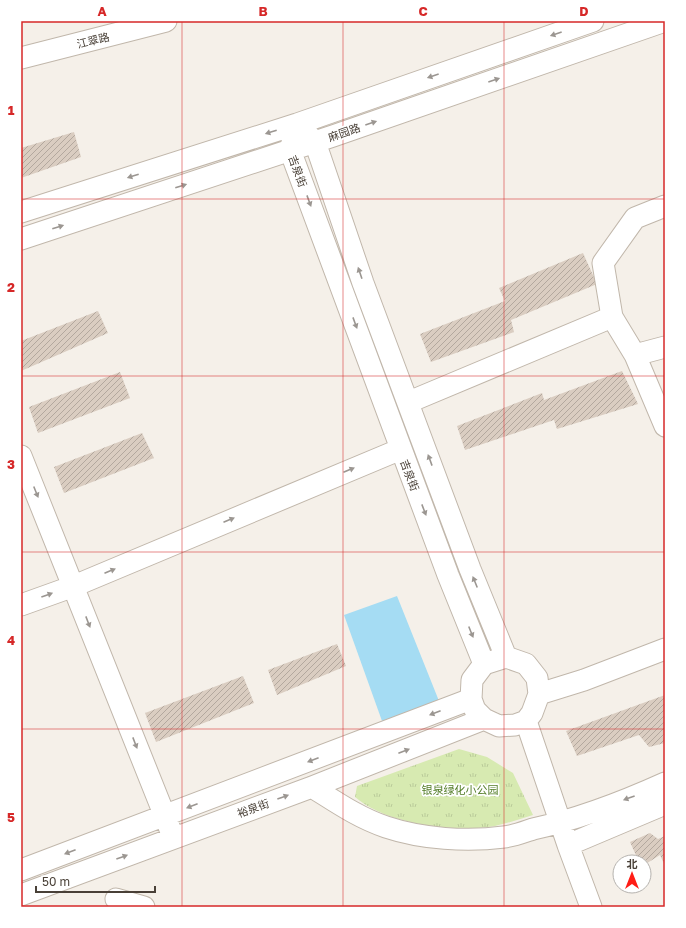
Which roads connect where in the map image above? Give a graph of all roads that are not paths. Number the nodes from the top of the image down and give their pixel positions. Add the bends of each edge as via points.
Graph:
1 (166, 21) edge
2 (593, 21) edge
3 (665, 21) edge
4 (21, 58) edge
5 (297, 124) junction
6 (315, 142) junction
7 (290, 150) junction
8 (665, 206) edge
9 (21, 212) edge
10 (21, 239) edge
11 (612, 317) junction
12 (665, 347) edge
13 (635, 354) junction
14 (408, 402) junction
15 (665, 426) edge
16 (401, 449) junction
17 (21, 456) edge
18 (74, 586) junction
19 (21, 605) edge
20 (665, 649) edge
21 (506, 657) junction
22 (484, 664) junction
23 (540, 694) junction
24 (471, 699) junction
25 (484, 719) junction
26 (526, 721) junction
27 (665, 783) edge
28 (312, 787) junction
29 (665, 804) edge
30 (164, 817) junction
31 (560, 823) junction
32 (174, 838) junction
33 (568, 845) junction
34 (21, 870) edge
35 (21, 895) edge
36 (116, 899) dead end
37 (144, 907) edge
38 (591, 907) edge

1 - 4 street, 江翠路
2 -> 5 street, 麻园路
6 -> 3 street, 麻园路
5 - 6 street
5 - 7 street, 吉泉街
5 -> 9 street, 麻园路
6 - 7 street, 麻园路
14 -> 6 street via 363,283
10 -> 7 street, 麻园路
7 -> 16 street, 吉泉街
8 - 11 street via 635,218 603,263
11 - 13 street
11 - 14 street
12 - 13 street
13 - 15 street
21 -> 14 street via 470,569
18 -> 16 street
16 -> 22 street, 吉泉街
17 -> 18 street
19 -> 18 street
18 -> 30 street
20 - 23 street
21 - 22 street
21 - 23 street via 526,664 537,678
22 - 24 street via 472,680
23 - 26 street
24 - 25 street via 475,710
24 -> 30 street
25 - 26 street via 499,726
28 -> 25 street, 裕泉街
26 - 31 street
27 -> 31 street
28 - 31 street via 349,811 386,827 449,839 505,837
32 -> 28 street, 裕泉街
29 - 33 street
30 - 32 street
30 -> 34 street
31 - 33 street
35 -> 32 street, 裕泉街
33 - 38 street
36 - 37 street

